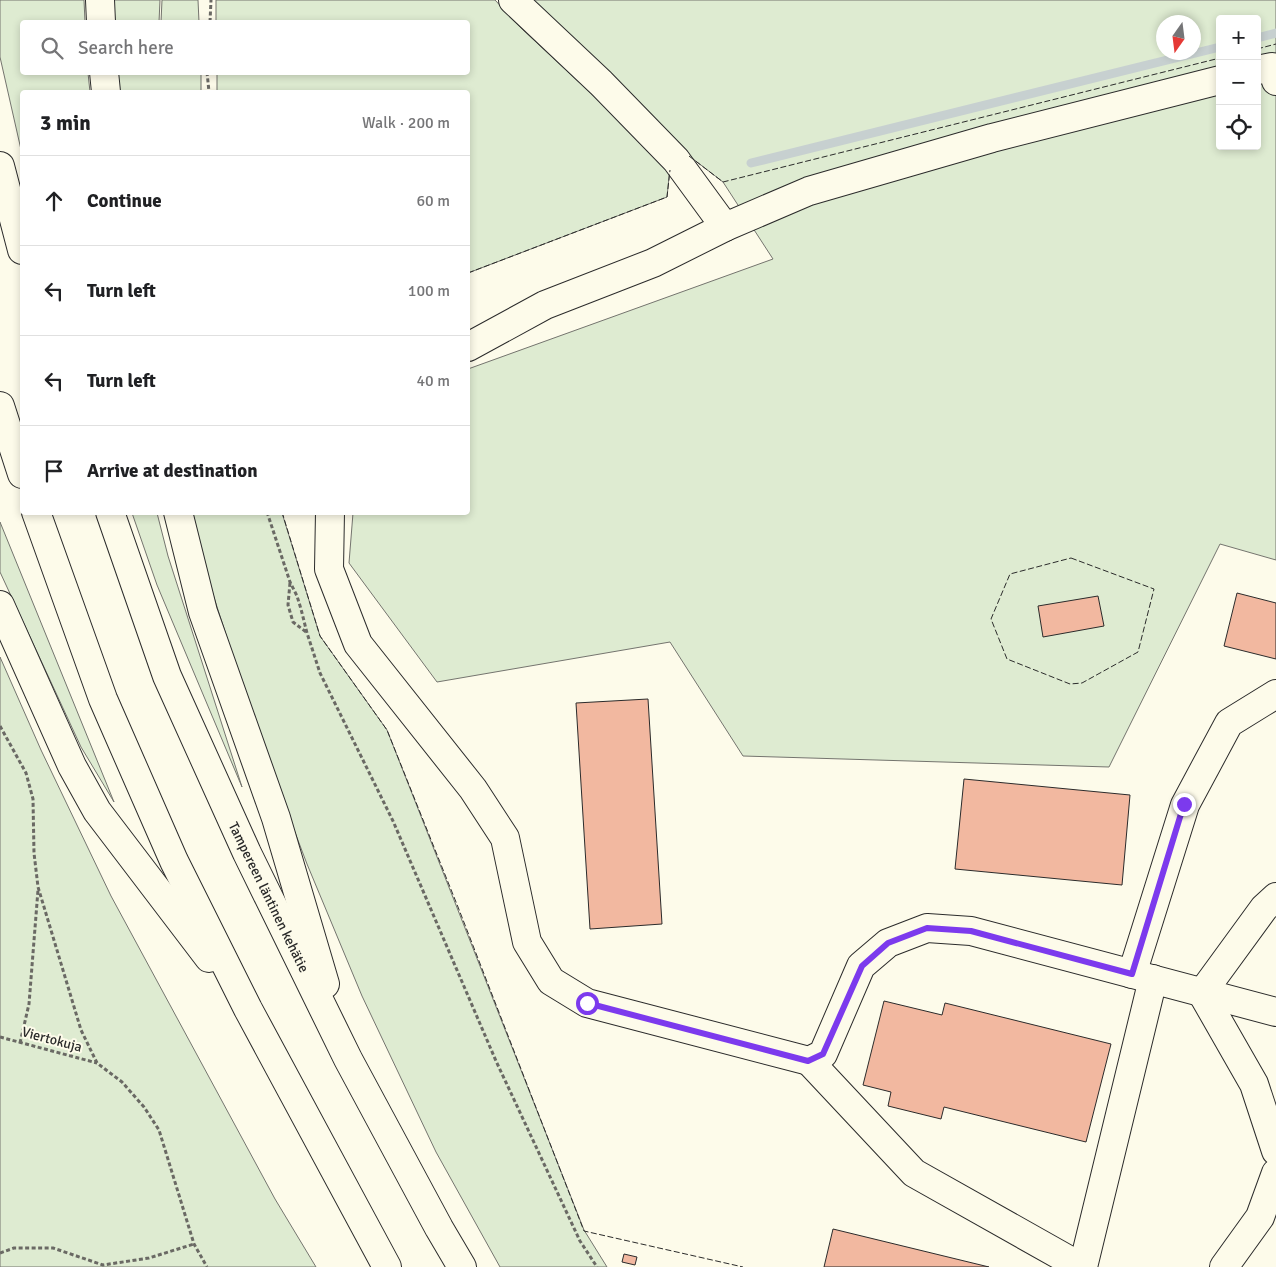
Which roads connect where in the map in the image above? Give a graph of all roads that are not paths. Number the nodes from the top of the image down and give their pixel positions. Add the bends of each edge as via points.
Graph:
1 (100, 0) edge
2 (513, 0) edge
3 (101, 20) edge
4 (1261, 69) edge
5 (104, 75) edge
6 (1276, 80) edge
7 (1216, 81) edge
8 (106, 90) edge
9 (0, 166) edge
10 (725, 227) junction
11 (20, 242) edge
12 (470, 345) edge
13 (0, 406) edge
14 (20, 468) edge
15 (37, 515) edge
16 (111, 515) edge
17 (179, 515) edge
18 (330, 515) edge
19 (0, 605) edge
20 (1276, 694) edge
21 (1276, 897) edge
22 (1143, 977) junction
23 (1202, 992) junction
24 (248, 1009) junction
25 (1276, 1012) edge
26 (348, 1059) junction
27 (808, 1061) junction
28 (1276, 1151) edge
29 (1276, 1173) edge
30 (387, 1267) edge
31 (462, 1267) edge
32 (1082, 1267) edge
33 (1224, 1267) edge

1 - 3 main road
2 - 10 main road via 601,82 676,160
4 - 6 main road via 1272,67
5 - 8 main road
7 - 10 main road via 992,138 809,190
9 - 11 main road
10 - 12 main road via 654,263 545,305
13 - 14 main road
15 - 24 main road via 103,698 174,861
16 - 26 main road, Tampereen läntinen kehätie via 167,676 247,854
17 - 26 main road via 203,612 276,818
18 - 27 main road via 329,569 358,644 472,789 505,838 527,942 551,981 587,1003
19 - 24 main road via 72,766 97,811
20 - 22 main road via 1229,723 1184,804
21 - 23 main road via 1264,908
22 - 23 main road
22 - 27 main road via 971,931 927,928 888,943 862,966 823,1054
22 - 32 main road
23 - 25 main road
23 - 28 main road via 1254,1084
24 - 30 main road
26 - 31 main road, Tampereen läntinen kehätie
27 - 32 main road via 914,1172
29 - 33 main road via 1260,1217

